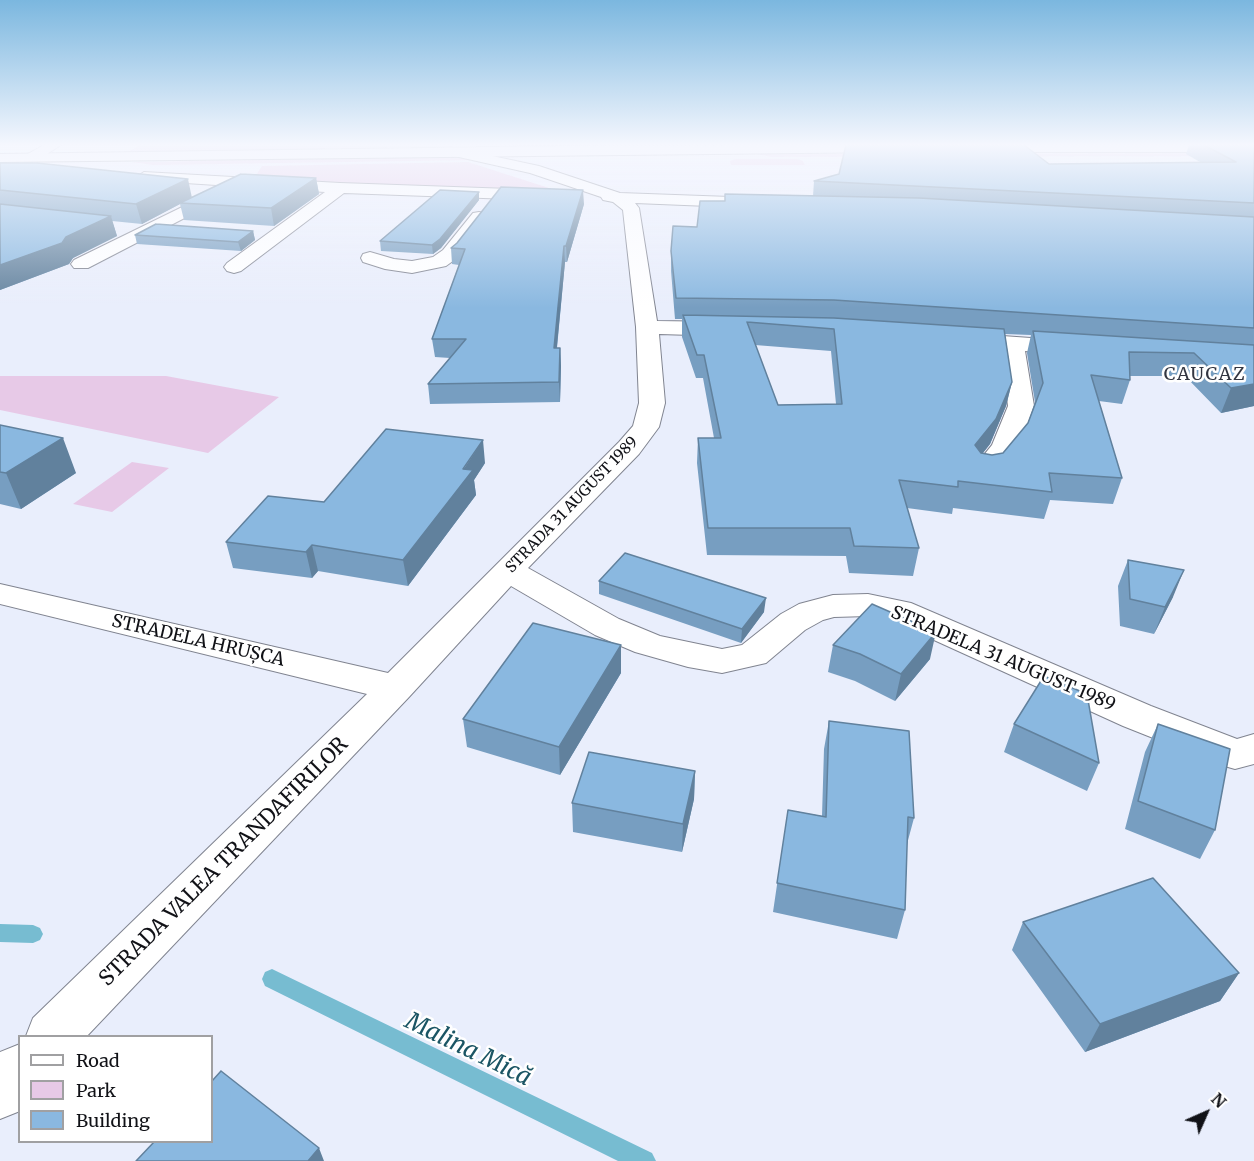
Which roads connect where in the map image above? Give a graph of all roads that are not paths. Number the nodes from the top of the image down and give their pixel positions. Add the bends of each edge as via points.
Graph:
1 (209, 199) edge
2 (325, 199) edge
3 (492, 199) edge
4 (620, 199) edge
5 (673, 199) edge
6 (772, 203) edge
7 (112, 228) edge
8 (189, 228) edge
9 (151, 229) junction
10 (256, 233) dead end
11 (279, 234) junction
12 (370, 258) dead end
13 (81, 264) dead end
14 (234, 267) dead end
15 (647, 327) junction
16 (749, 329) edge
17 (944, 339) edge
18 (1012, 344) junction
19 (1092, 350) edge
20 (985, 471) edge
21 (508, 570) junction
22 (0, 594) edge
23 (396, 688) junction
24 (1254, 749) edge
25 (53, 1035) edge
26 (18, 1073) edge
27 (0, 1091) edge

1 - 9 main road
2 - 11 main road
3 - 12 main road via 450,254 439,262 412,267
4 - 15 main road, STRADA 31 AUGUST 1989 via 633,214
5 - 6 main road
7 - 9 main road
8 - 9 main road
9 - 13 main road
10 - 11 main road
11 - 14 main road
15 - 16 main road
15 - 21 main road, STRADA 31 AUGUST 1989 via 652,403 646,427 630,448
17 - 18 main road
18 - 19 main road
18 - 20 main road via 1021,406 1005,447
21 - 23 main road, STRADA 31 AUGUST 1989
21 - 24 main road, STRADELA 31 AUGUST 1989 via 607,627 648,644 722,661 753,655 811,612 833,606 868,605 899,611 1137,716 1235,754
22 - 23 main road, STRADELA HRUȘCA
23 - 25 main road, STRADA VALEA TRANDAFIRILOR
26 - 27 main road

